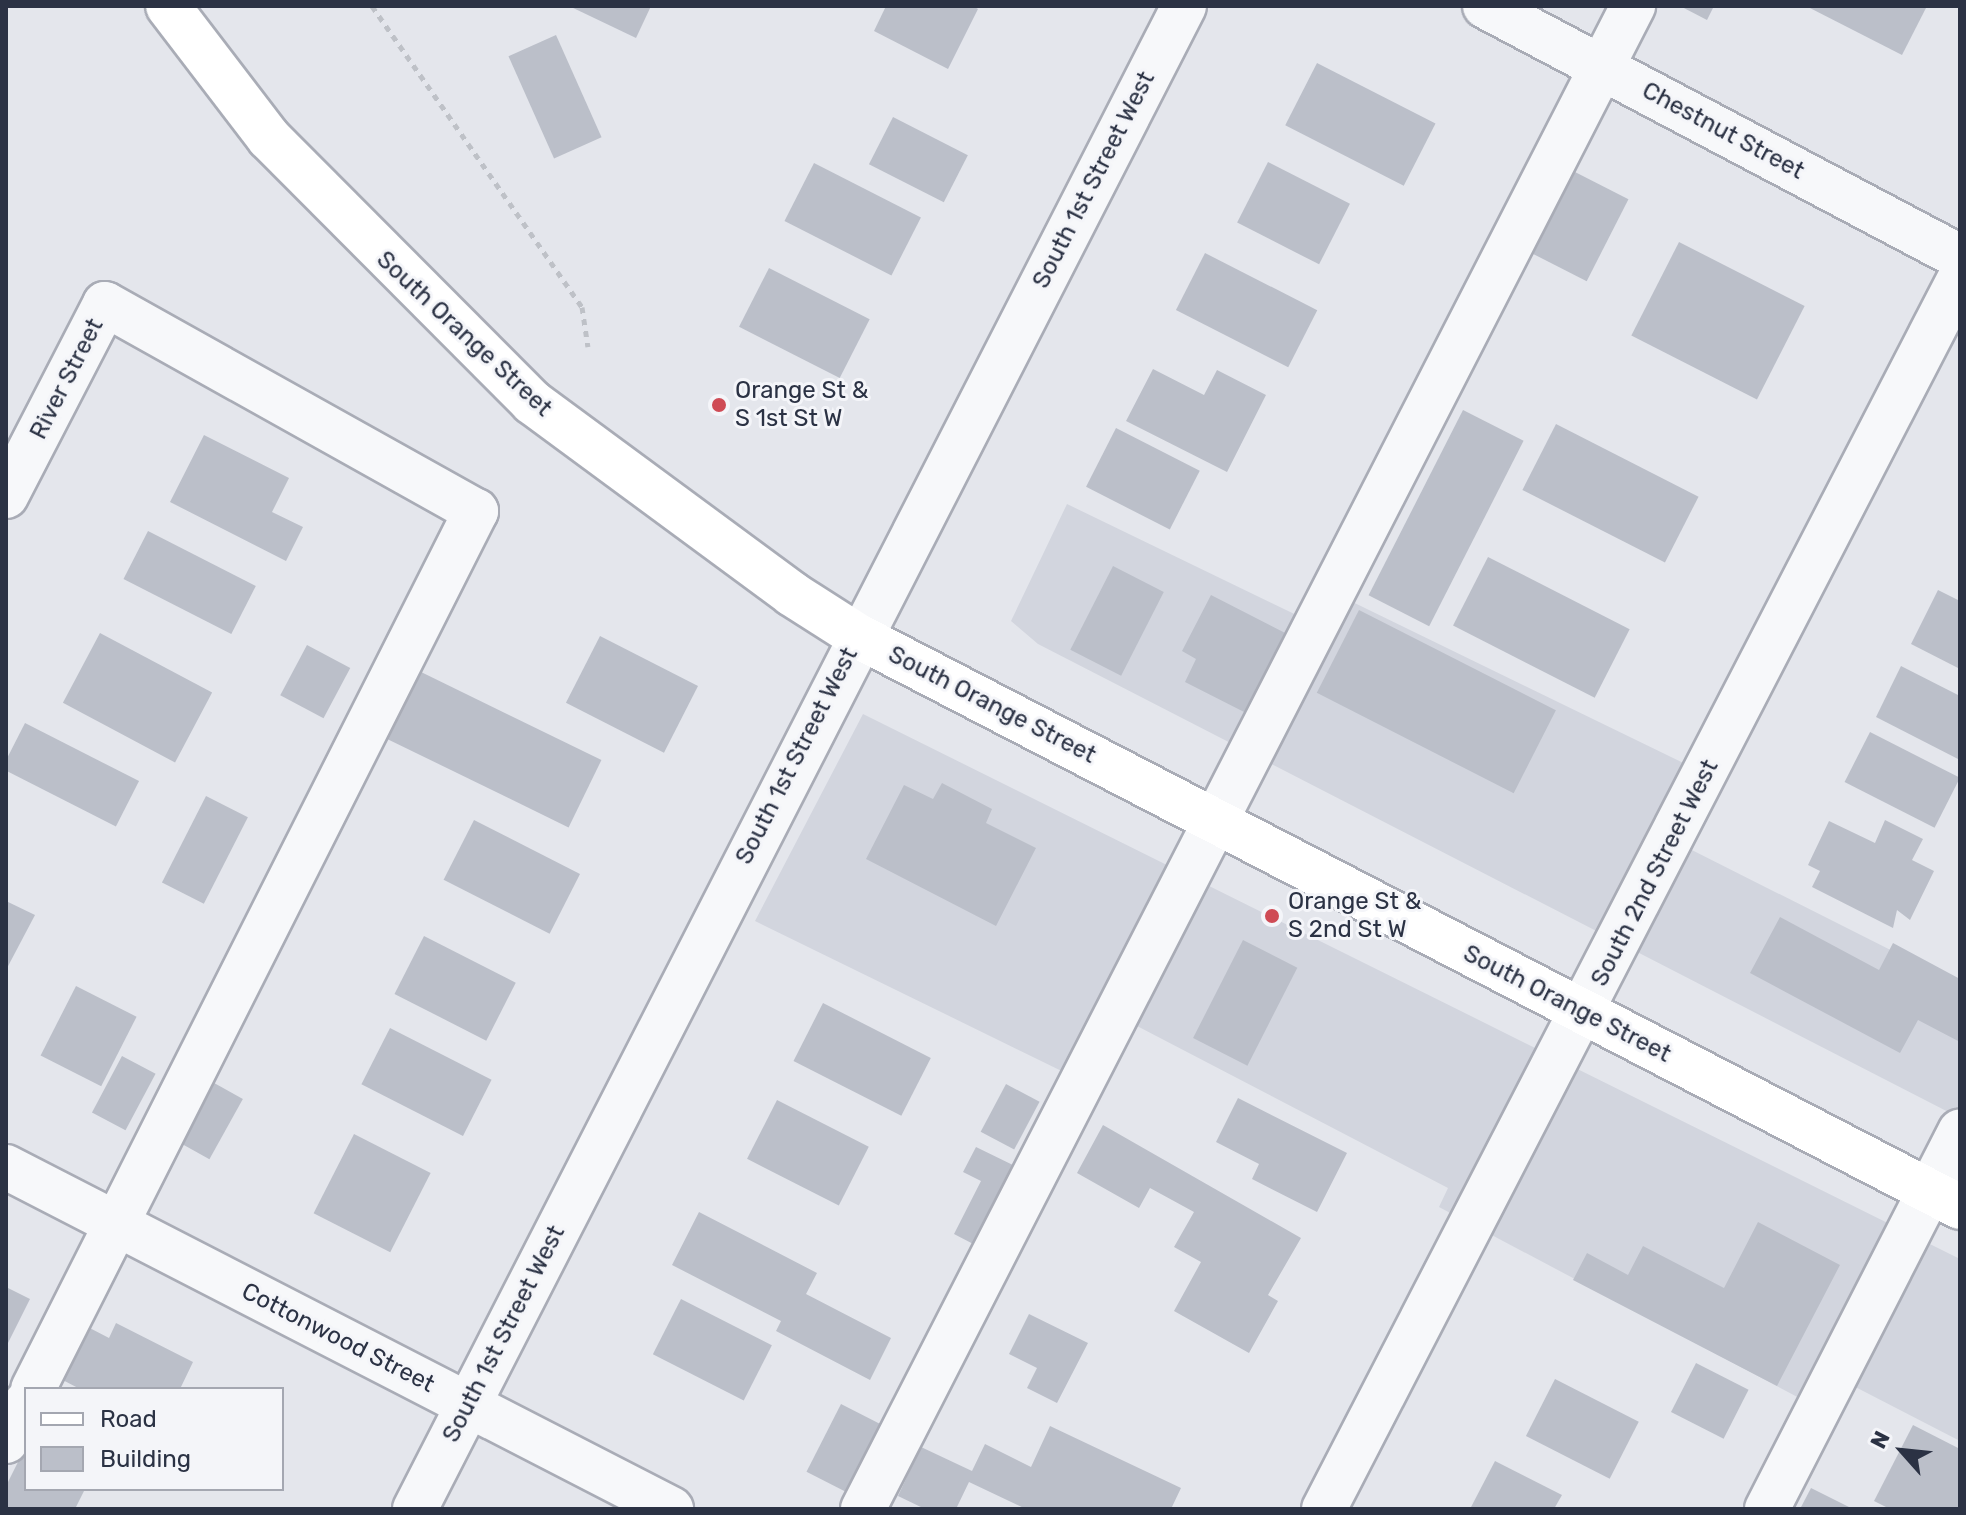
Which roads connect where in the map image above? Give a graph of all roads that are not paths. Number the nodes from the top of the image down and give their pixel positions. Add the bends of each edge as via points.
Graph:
1 (168, 6) edge
2 (1184, 6) edge
3 (1485, 6) edge
4 (1633, 6) edge
5 (1602, 68) junction
6 (1960, 257) edge
7 (1960, 278) edge
8 (6, 496) edge
9 (858, 636) junction
10 (1212, 819) junction
11 (1583, 1012) junction
12 (1960, 1132) edge
13 (6, 1167) edge
14 (1944, 1199) edge
15 (118, 1225) junction
16 (34, 1387) edge
17 (468, 1405) junction
18 (24, 1407) edge
19 (6, 1441) edge
20 (415, 1509) edge
21 (671, 1509) edge
22 (863, 1509) edge
23 (1324, 1509) edge
24 (1767, 1509) edge

1 - 9 main road, South Orange Street via 287,157 532,402 673,510
2 - 9 street, South 1st Street West
3 - 5 street, Chestnut Street
4 - 5 street
5 - 6 street, Chestnut Street
5 - 10 street
7 - 11 street, South 2nd Street West
8 - 15 street, River Street via 105,304 476,511
9 - 10 main road, South Orange Street
9 - 17 street, South 1st Street West
10 - 11 main road, South Orange Street
10 - 22 street
11 - 14 main road, South Orange Street
11 - 23 street, South 2nd Street West
12 - 14 street
13 - 15 street, Cottonwood Street
14 - 24 street
15 - 16 street
15 - 17 street, Cottonwood Street
17 - 20 street, South 1st Street West
17 - 21 street, Cottonwood Street
18 - 19 street

